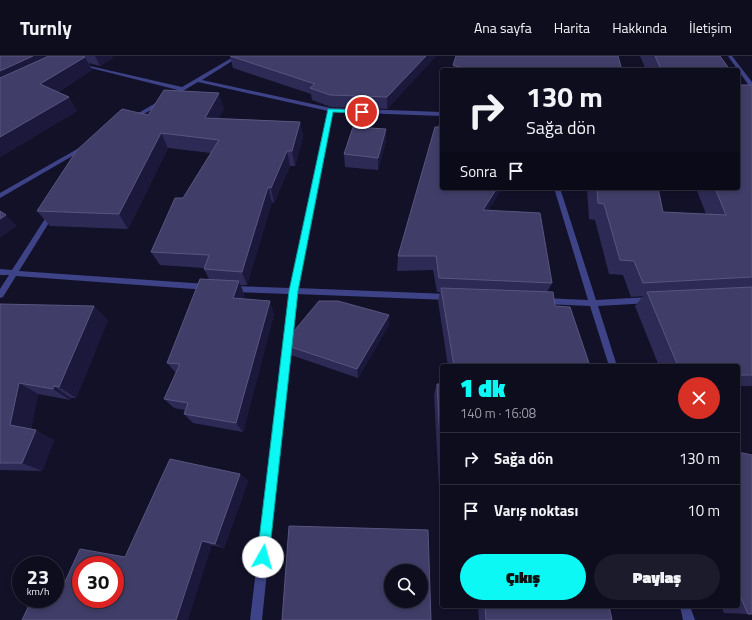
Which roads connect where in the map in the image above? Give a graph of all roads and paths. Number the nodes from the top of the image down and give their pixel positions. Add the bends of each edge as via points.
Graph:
1 (238, 56) edge
2 (730, 56) edge
3 (76, 64) edge
4 (739, 68) edge
5 (740, 70) edge
6 (197, 80) junction
7 (752, 86) edge
8 (182, 89) junction
9 (331, 110) junction
10 (440, 114) edge
11 (128, 121) edge
12 (94, 141) edge
13 (558, 190) edge
14 (0, 196) edge
15 (56, 208) edge
16 (0, 272) edge
17 (14, 272) junction
18 (293, 291) junction
19 (0, 295) edge
20 (460, 297) edge
21 (539, 300) edge
22 (657, 300) edge
23 (594, 302) junction
24 (612, 364) edge
25 (686, 608) edge
26 (256, 620) edge
27 (689, 620) edge

1 - 6 street
2 - 4 street
3 - 8 street
5 - 7 street
6 - 8 street
6 - 9 street
8 - 11 street
9 - 10 street
9 - 18 street
12 - 14 street
13 - 23 street
15 - 17 street
16 - 17 street
17 - 18 street
17 - 19 street
18 - 20 street
18 - 26 street
21 - 23 street
22 - 23 street
23 - 24 street
25 - 27 street

